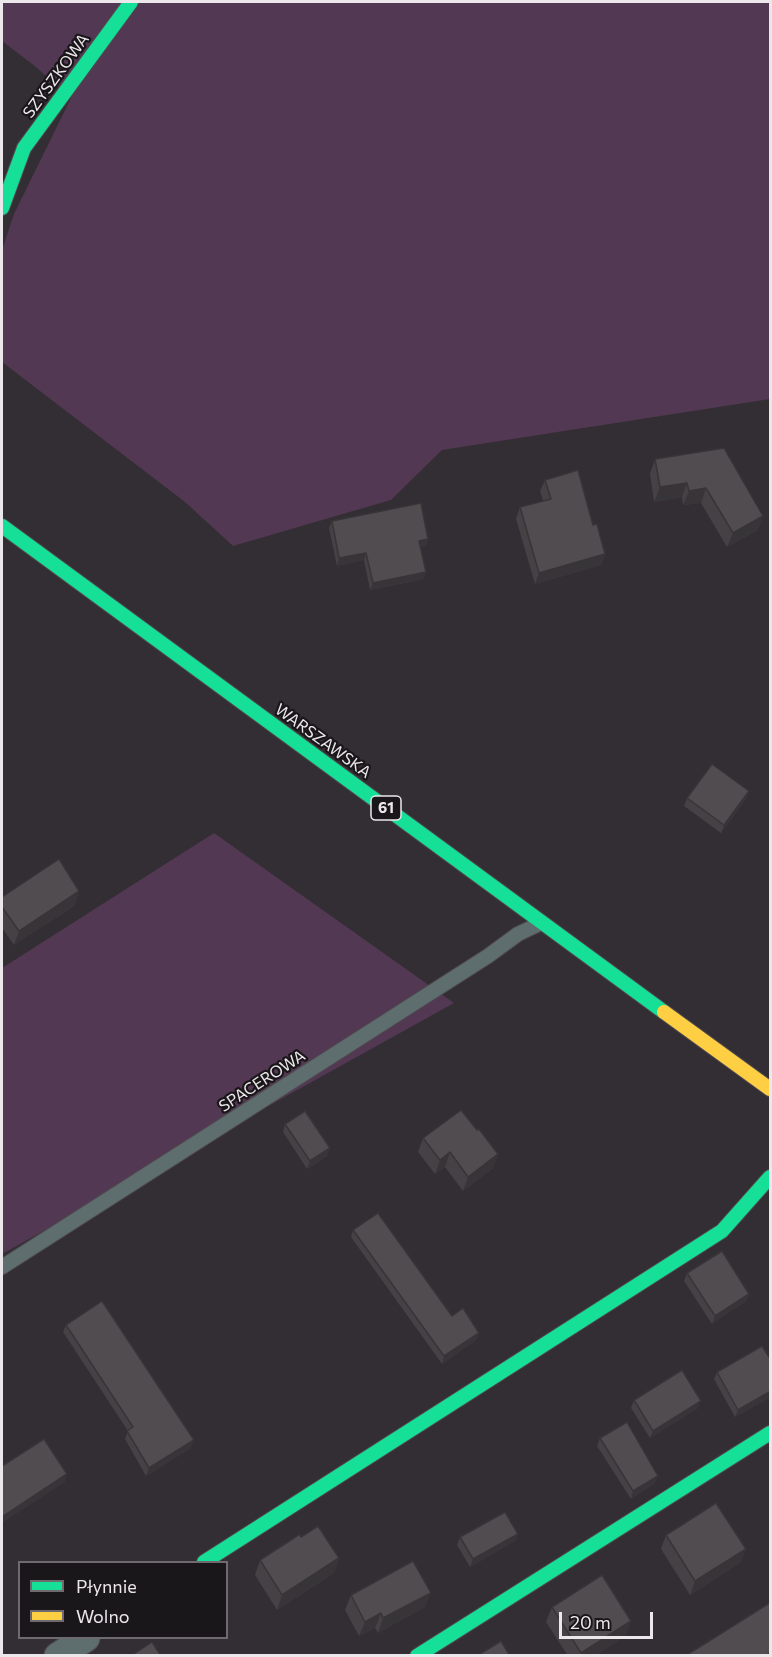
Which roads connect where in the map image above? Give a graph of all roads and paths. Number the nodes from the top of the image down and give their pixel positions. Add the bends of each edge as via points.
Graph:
1 (131, 2) edge
2 (2, 208) edge
3 (2, 526) edge
4 (541, 923) junction
5 (771, 1089) edge
6 (771, 1177) edge
7 (2, 1268) edge
8 (771, 1432) edge
9 (207, 1561) edge
10 (84, 1639) edge
11 (58, 1656) edge
12 (417, 1656) edge

1 - 2 street, SZYSZKOWA via 24,148
3 - 4 street, WARSZAWSKA / 61
4 - 5 street, WARSZAWSKA / 61
4 - 7 lane, SPACEROWA via 518,934
6 - 9 street via 722,1231
8 - 12 street
10 - 11 street

